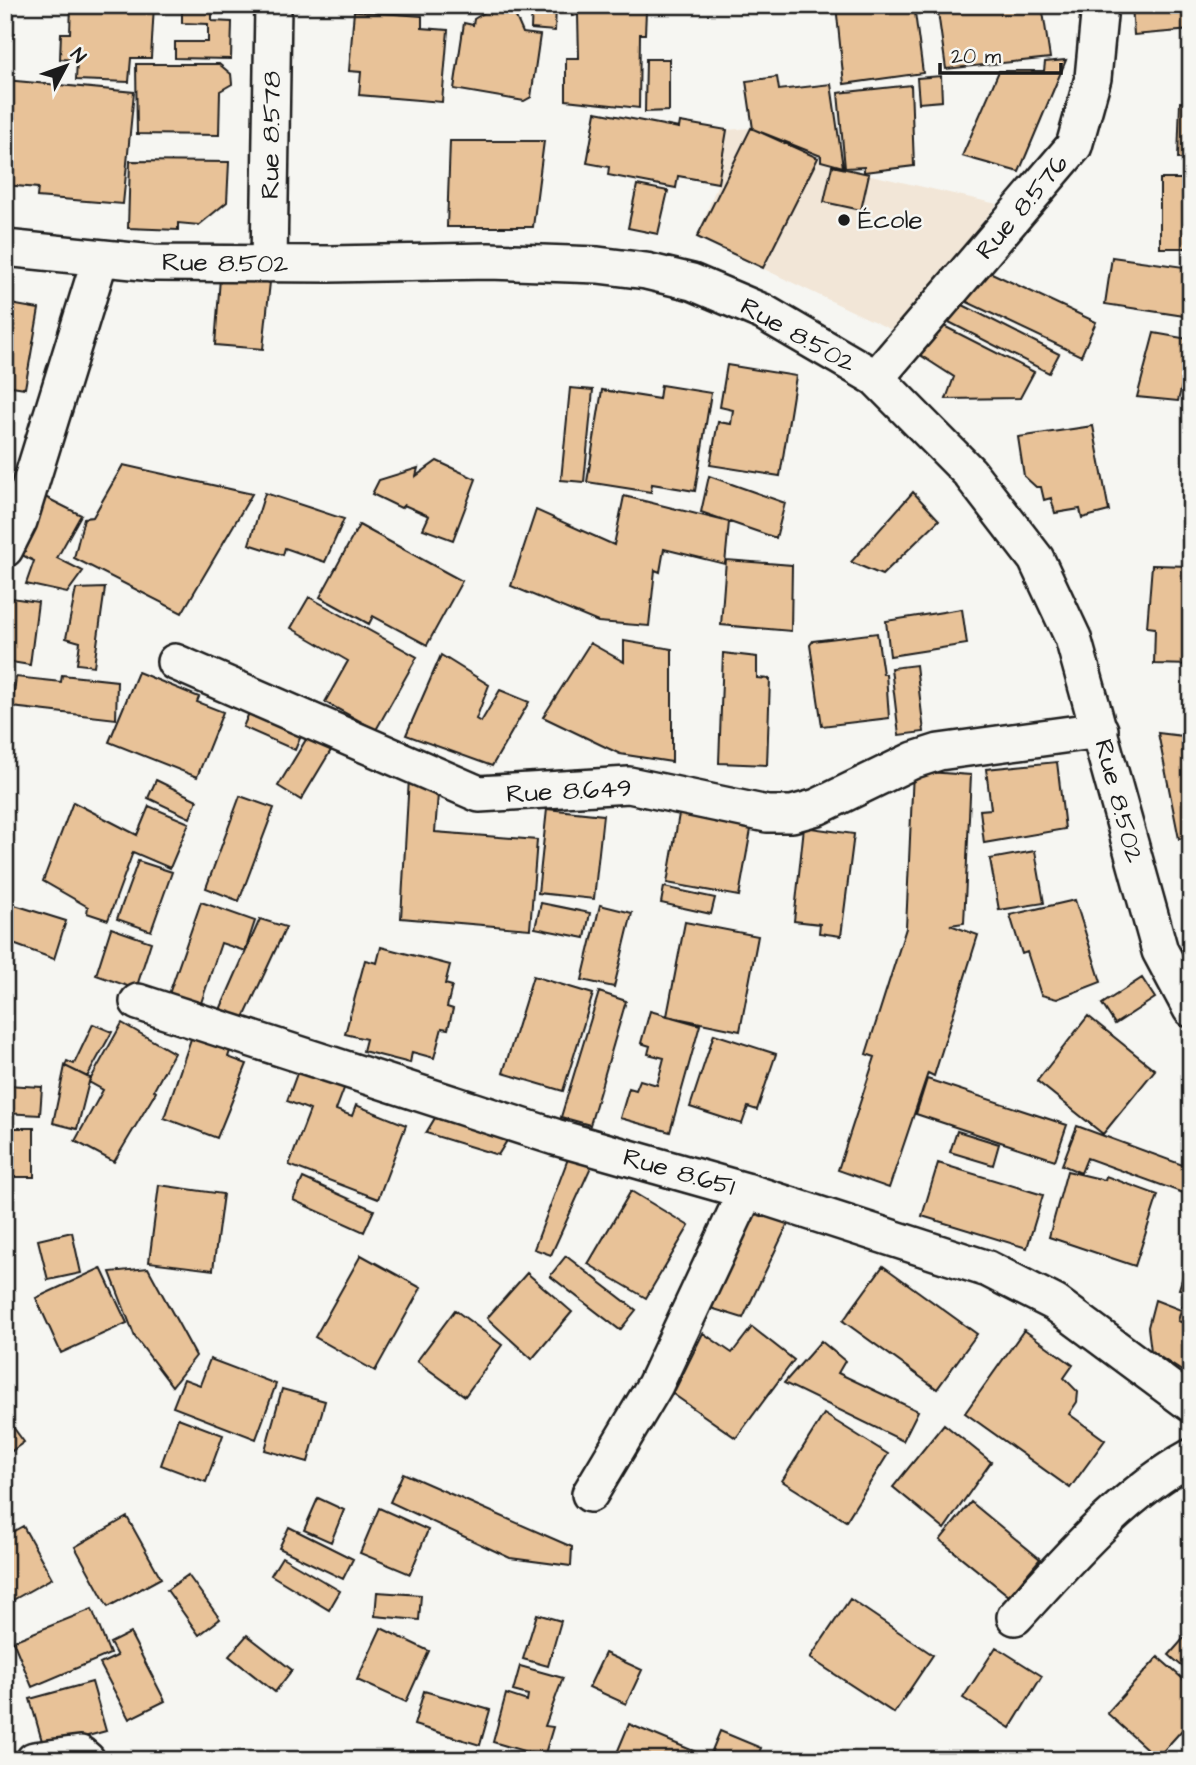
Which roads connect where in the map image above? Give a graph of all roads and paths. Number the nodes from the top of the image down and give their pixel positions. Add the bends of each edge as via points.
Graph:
1 (273, 5) edge
2 (1100, 5) edge
3 (5, 248) edge
4 (100, 259) junction
5 (269, 264) junction
6 (876, 378) junction
7 (5, 549) edge
8 (5, 569) edge
9 (5, 575) edge
10 (175, 662) dead end
11 (1100, 730) junction
12 (138, 1002) dead end
13 (1191, 1009) edge
14 (746, 1191) junction
15 (1191, 1404) edge
16 (1191, 1457) edge
17 (590, 1494) dead end
18 (1015, 1617) dead end
19 (34, 1760) edge
20 (87, 1760) edge

1 - 5 street, Rue 8.578
2 - 6 street, Rue 8.576 via 1093,78 1074,146
3 - 4 street, Rue 8.502
4 - 5 street, Rue 8.502
4 - 7 street via 19,521
5 - 6 street, Rue 8.502 via 489,261 646,271 692,282 763,312
6 - 11 street, Rue 8.502 via 969,472 1036,559 1073,638
8 - 9 street
10 - 11 street, Rue 8.649 via 479,794 629,785 767,814 792,814 939,752
11 - 13 street, Rue 8.502 via 1160,951
12 - 14 street, Rue 8.651 via 555,1137
14 - 15 street, Rue 8.651 via 988,1269 1055,1303
14 - 17 street via 655,1385
16 - 18 street via 1158,1475 1073,1553
19 - 20 street via 80,1754

